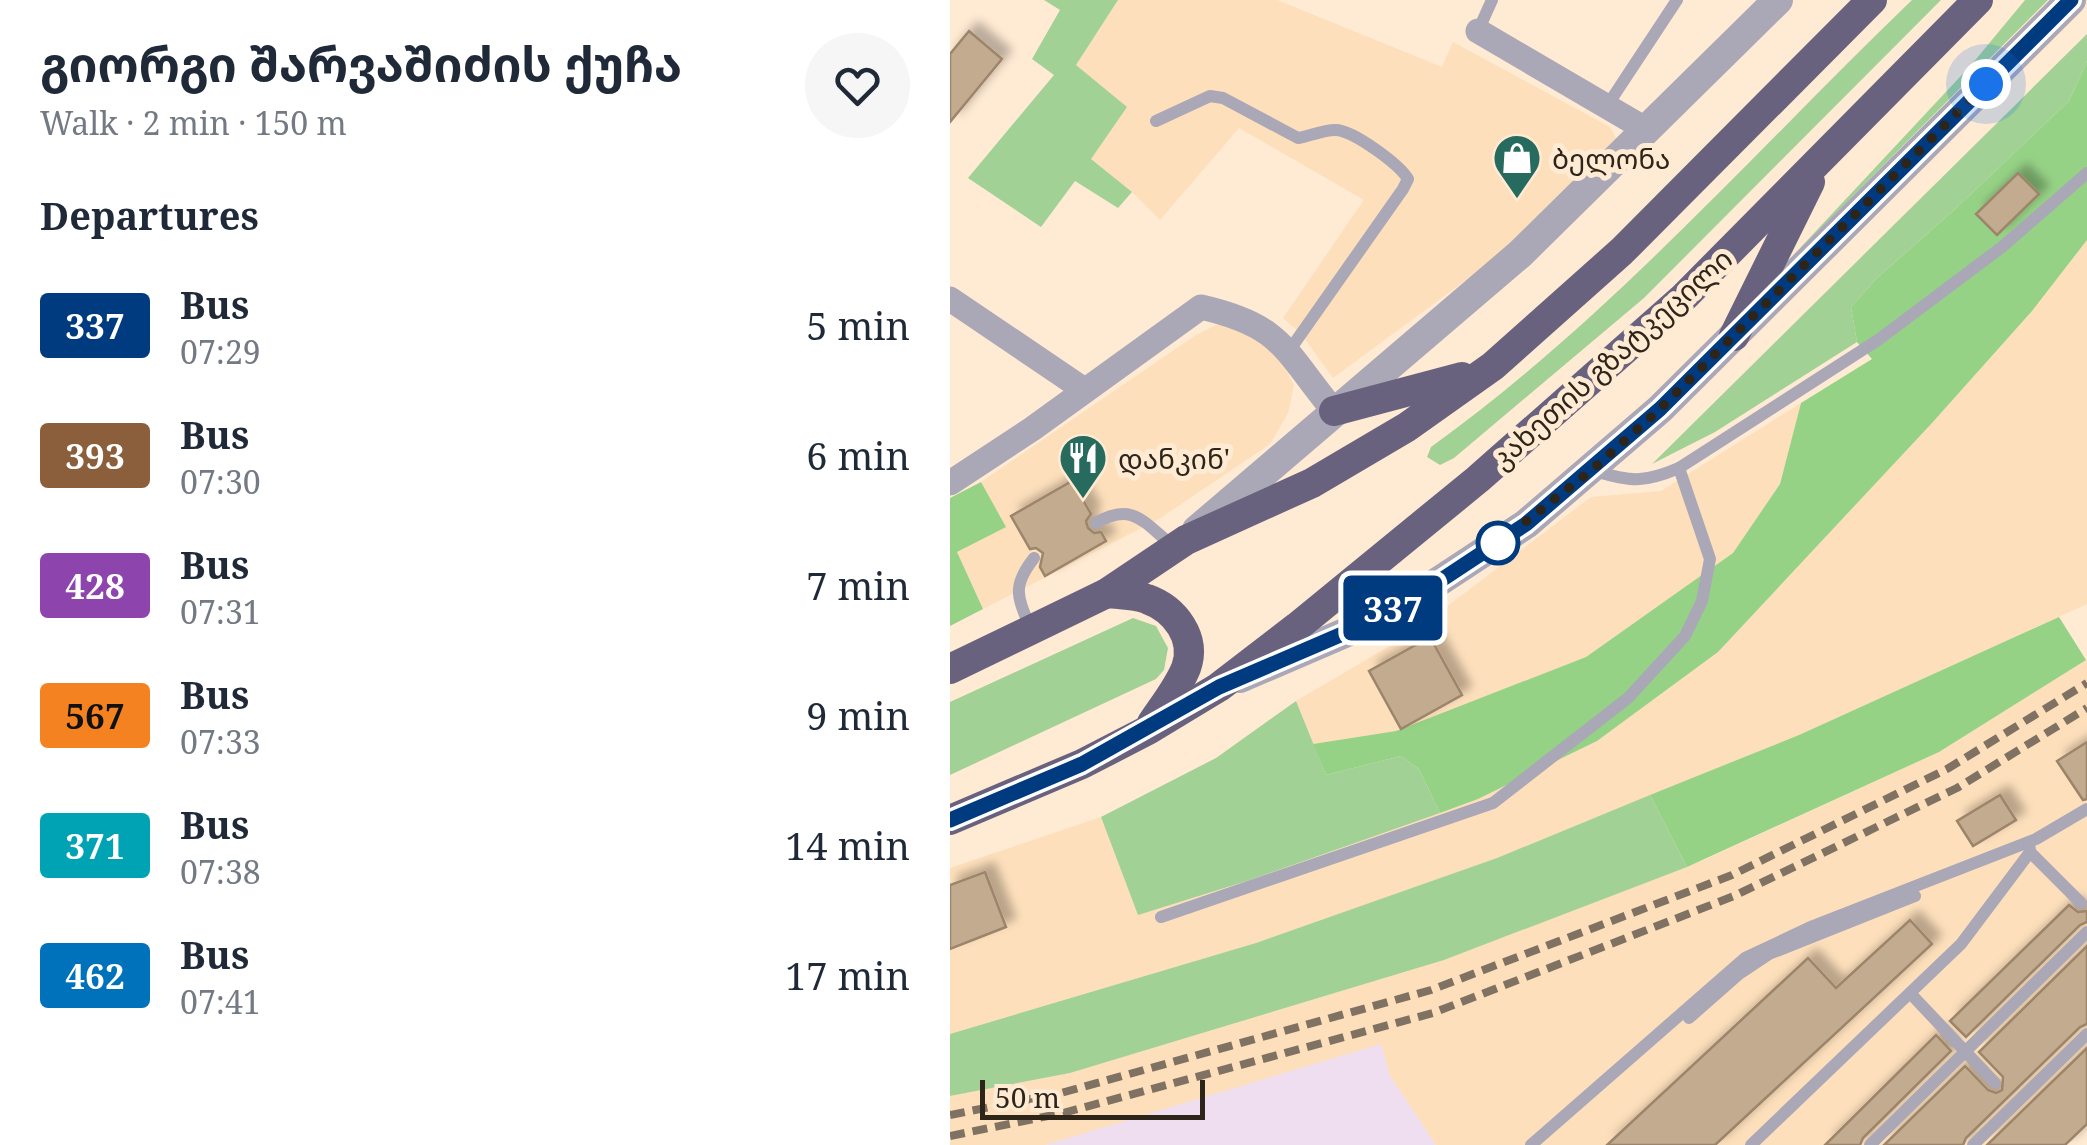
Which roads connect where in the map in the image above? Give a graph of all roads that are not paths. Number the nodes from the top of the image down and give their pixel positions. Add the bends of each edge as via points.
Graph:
1 (1492, 0) edge
2 (1677, 0) edge
3 (1778, 0) edge
4 (1872, 0) edge
5 (1978, 0) edge
6 (2071, 0) edge
7 (1478, 31) joint
8 (1607, 106) junction
9 (1156, 122) dead end
10 (1647, 130) junction
11 (1824, 155) junction
12 (2087, 173) edge
13 (950, 299) edge
14 (1734, 336) junction
15 (1289, 351) junction
16 (1493, 366) junction
17 (1083, 389) junction
18 (1334, 411) junction
19 (1679, 468) junction
20 (1592, 470) junction
21 (950, 483) edge
22 (1096, 524) dead end
23 (1180, 544) junction
24 (1034, 558) dead end
25 (1107, 593) junction
26 (1031, 630) junction
27 (950, 668) edge
28 (1219, 687) junction
29 (1148, 730) junction
30 (2087, 810) edge
31 (2087, 819) edge
32 (950, 820) edge
33 (2030, 848) junction
34 (2081, 903) dead end
35 (1161, 916) dead end
36 (2087, 932) edge
37 (1910, 993) junction
38 (2087, 1034) edge
39 (1966, 1052) junction
40 (1996, 1083) dead end
41 (1531, 1145) edge
42 (1544, 1145) edge
43 (1750, 1145) edge
44 (1870, 1145) edge
45 (1973, 1145) edge

1 - 7 lane
2 - 8 lane
3 - 10 street
4 - 16 highway via 1622,251
5 - 11 highway, კახეთის გზატკეცილი
6 - 14 street, კახეთის გზატკეცილი
7 - 8 street
8 - 10 street
9 - 15 lane via 1210,96 1223,98 1298,138 1332,130 1350,134 1402,168 1408,179 1403,189
10 - 18 street via 1508,265
11 - 14 highway
11 - 28 highway, კახეთის გზატკეცილი via 1597,376
12 - 19 lane via 1878,340
13 - 17 street
14 - 20 street, კახეთის გზატკეცილი
15 - 17 street via 1248,321 1201,307
15 - 18 street
16 - 18 highway
16 - 23 highway via 1312,484
17 - 21 street
18 - 23 street
19 - 20 lane via 1650,480
19 - 35 lane via 1710,559 1702,601 1685,636 1628,698 1493,803
20 - 28 street, კახეთის გზატკეცილი via 1526,524 1414,598
22 - 23 lane via 1115,512 1131,514
23 - 25 highway
24 - 26 lane via 1019,576
25 - 26 highway
25 - 29 highway via 1144,597 1184,627 1186,668
26 - 27 highway
28 - 29 highway, კახეთის გზატკეცილი
29 - 32 highway, კახეთის გზატკეცილი
30 - 33 lane
31 - 33 lane
33 - 34 lane
33 - 37 lane via 1961,944
33 - 41 lane via 1813,926 1745,958
33 - 42 lane via 1769,954
36 - 39 lane
37 - 39 lane
37 - 43 lane
38 - 45 lane via 2012,1100
39 - 40 lane
39 - 44 lane

